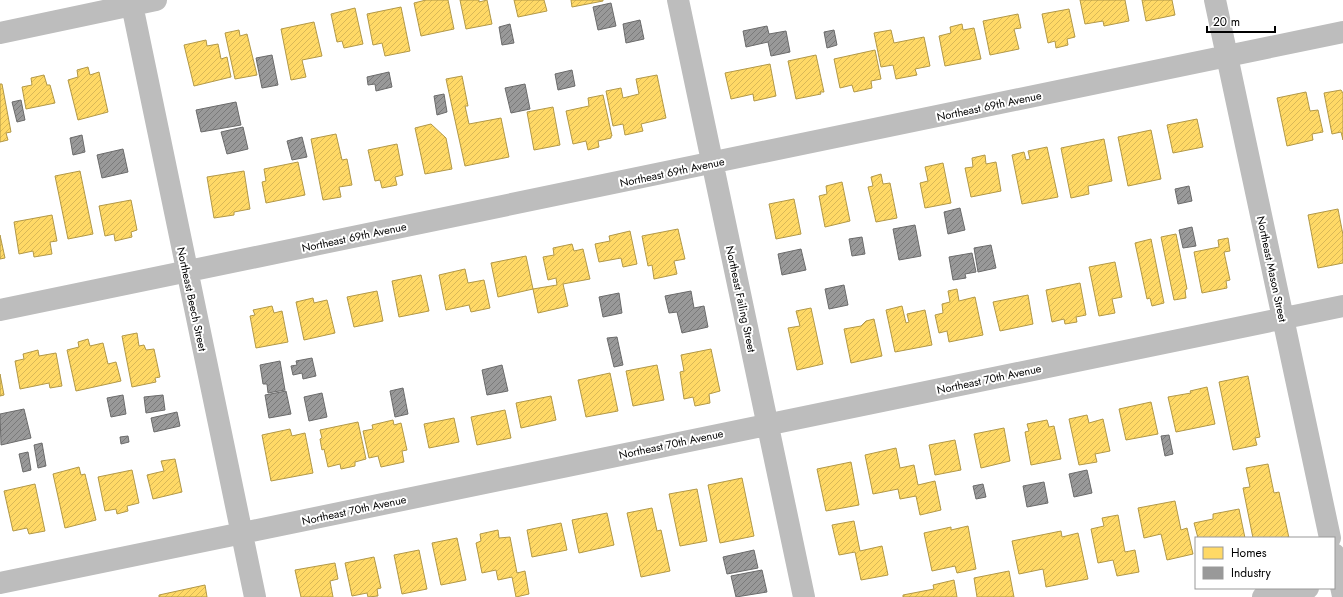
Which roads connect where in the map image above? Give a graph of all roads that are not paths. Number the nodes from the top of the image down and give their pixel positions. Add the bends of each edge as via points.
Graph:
1 (156, 0) edge
2 (678, 0) edge
3 (1215, 0) edge
4 (131, 2) edge
5 (1343, 32) edge
6 (0, 33) edge
7 (1227, 56) junction
8 (713, 163) junction
9 (186, 271) junction
10 (1343, 306) edge
11 (0, 310) edge
12 (1282, 319) junction
13 (767, 424) junction
14 (242, 534) junction
15 (1330, 537) edge
16 (1335, 559) edge
17 (0, 583) edge
18 (1340, 585) edge
19 (1303, 589) edge
20 (255, 597) edge
21 (804, 597) edge
22 (1264, 597) edge

1 - 4 street
2 - 8 street, Northeast Failing Street
3 - 7 street, Northeast Mason Street
4 - 6 street
4 - 9 street, Northeast Beech Street
5 - 7 street, Northeast 69th Avenue
7 - 8 street, Northeast 69th Avenue
7 - 12 street, Northeast Mason Street
8 - 9 street, Northeast 69th Avenue
8 - 13 street, Northeast Failing Street
9 - 11 street, Northeast 69th Avenue
9 - 14 street, Northeast Beech Street
10 - 12 street, Northeast 70th Avenue
12 - 13 street, Northeast 70th Avenue
12 - 15 street, Northeast Mason Street
13 - 14 street, Northeast 70th Avenue
13 - 21 street, Northeast Failing Street
14 - 17 street, Northeast 70th Avenue
14 - 20 street, Northeast Beech Street
16 - 18 street
19 - 22 street

